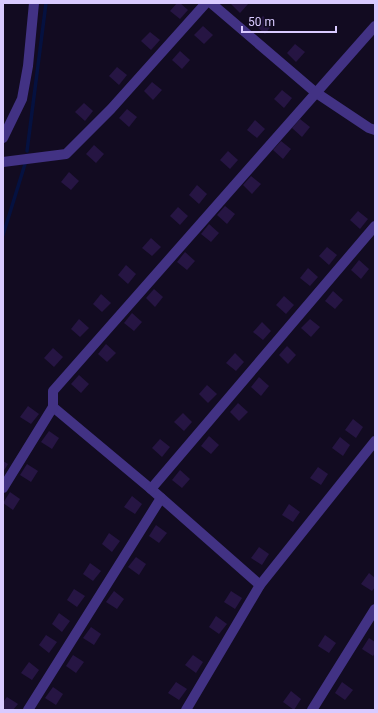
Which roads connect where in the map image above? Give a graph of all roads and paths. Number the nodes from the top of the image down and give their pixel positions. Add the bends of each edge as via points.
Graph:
1 (34, 3) edge
2 (206, 3) edge
3 (211, 3) edge
4 (375, 26) edge
5 (315, 92) junction
6 (375, 130) edge
7 (3, 138) edge
8 (3, 162) edge
9 (375, 226) edge
10 (53, 407) junction
11 (375, 441) edge
12 (3, 488) edge
13 (151, 489) junction
14 (161, 498) junction
15 (260, 585) junction
16 (375, 609) edge
17 (28, 710) edge
18 (186, 710) edge
19 (312, 710) edge

1 - 7 street via 22,99
2 - 8 street via 111,109 66,154
3 - 5 street
4 - 5 street
5 - 6 street
5 - 10 street via 53,391
9 - 13 street
10 - 12 street
10 - 13 street
11 - 15 street
13 - 14 street
14 - 15 street
14 - 17 street
15 - 18 street
16 - 19 street

